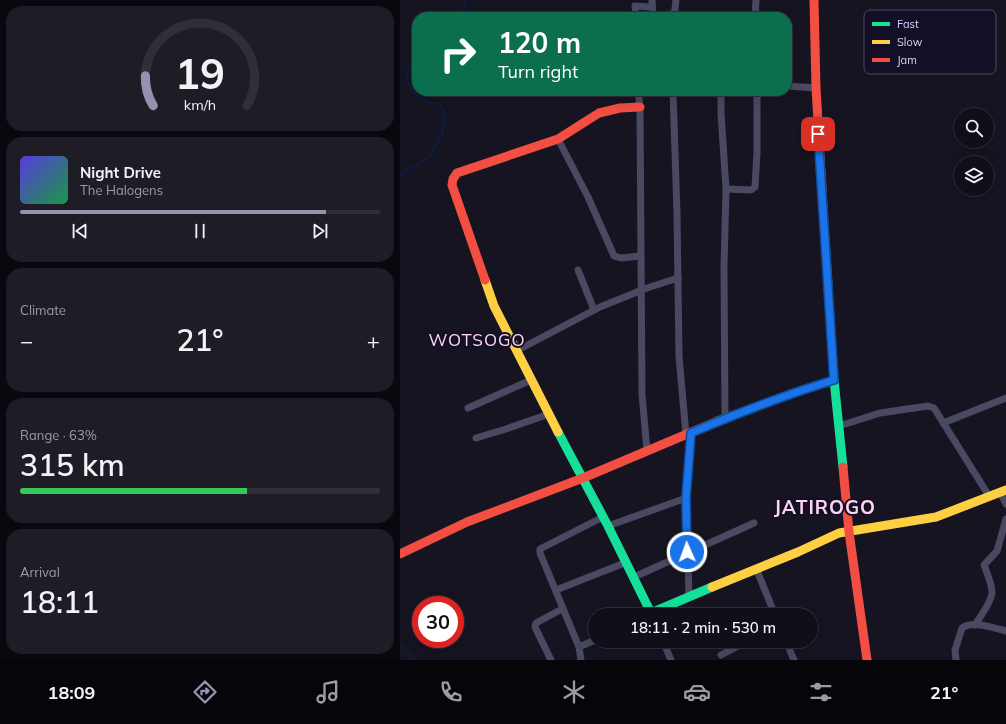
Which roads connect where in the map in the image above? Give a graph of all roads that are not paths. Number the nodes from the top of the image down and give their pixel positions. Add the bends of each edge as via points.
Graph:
1 (676, 0) edge
2 (756, 0) edge
3 (814, 0) edge
4 (635, 3) edge
5 (652, 4) edge
6 (674, 12) edge
7 (756, 12) edge
8 (792, 86) edge
9 (816, 88) junction
10 (639, 96) edge
11 (673, 96) edge
12 (721, 96) edge
13 (757, 96) edge
14 (640, 107) junction
15 (558, 139) junction
16 (726, 189) junction
17 (640, 256) junction
18 (578, 270) dead end
19 (678, 278) junction
20 (640, 291) junction
21 (594, 310) junction
22 (516, 351) junction
23 (531, 380) junction
24 (834, 380) junction
25 (1006, 398) edge
26 (468, 408) dead end
27 (549, 414) junction
28 (725, 418) junction
29 (943, 423) junction
30 (839, 426) junction
31 (689, 434) junction
32 (476, 438) dead end
33 (647, 451) junction
34 (583, 478) junction
35 (1003, 491) edge
36 (989, 496) junction
37 (686, 498) junction
38 (1006, 504) edge
39 (603, 517) junction
40 (1006, 519) edge
41 (754, 523) dead end
42 (608, 526) junction
43 (849, 532) junction
44 (687, 552) junction
45 (400, 554) edge
46 (627, 562) junction
47 (756, 568) junction
48 (634, 577) junction
49 (556, 590) junction
50 (689, 596) junction
51 (647, 608) edge
52 (663, 608) edge
53 (772, 608) edge
54 (562, 609) junction
55 (975, 625) junction
56 (1006, 631) edge
57 (588, 643) edge
58 (578, 648) junction
59 (666, 648) edge
60 (734, 648) edge
61 (789, 648) edge
62 (721, 655) dead end
63 (551, 660) edge
64 (581, 660) edge
65 (671, 660) edge
66 (794, 660) edge
67 (867, 660) edge
68 (956, 660) edge

1 - 6 street
2 - 7 street
3 - 9 main road
4 - 5 street
8 - 9 street
9 - 24 main road
10 - 14 street
11 - 19 street
12 - 16 street
13 - 16 street via 754,187 751,190
14 - 15 main road via 599,113
14 - 17 street
15 - 17 street via 588,197 614,256
15 - 22 main road via 457,173 453,179 452,185 494,306
16 - 28 street
17 - 20 street
18 - 21 street
19 - 20 street
19 - 31 street via 679,356
20 - 21 street
20 - 33 street via 642,394
21 - 22 street
22 - 23 main road
23 - 26 street
23 - 27 main road
24 - 28 main road
24 - 30 main road
25 - 29 street
27 - 32 street
27 - 34 main road
28 - 31 main road
29 - 30 street via 937,411 928,406 880,413
29 - 36 street
30 - 43 main road
31 - 33 main road
31 - 37 street
33 - 34 main road
34 - 39 main road
34 - 45 main road via 467,522
35 - 36 main road
35 - 38 street
36 - 43 main road via 936,517
37 - 42 street
37 - 44 street
39 - 42 main road
39 - 49 street via 540,549
40 - 55 street via 997,551 984,565 992,592
41 - 44 street
42 - 46 main road
43 - 47 main road
43 - 67 main road
44 - 48 street
44 - 50 street
46 - 48 main road
46 - 49 street
47 - 50 main road
47 - 53 street
48 - 51 main road
49 - 54 street
50 - 52 main road
54 - 58 street
54 - 63 street via 536,623 535,627
55 - 56 street
55 - 68 street via 966,625 962,628 955,650
57 - 58 street
58 - 64 street
59 - 65 street
60 - 62 street
61 - 66 street

